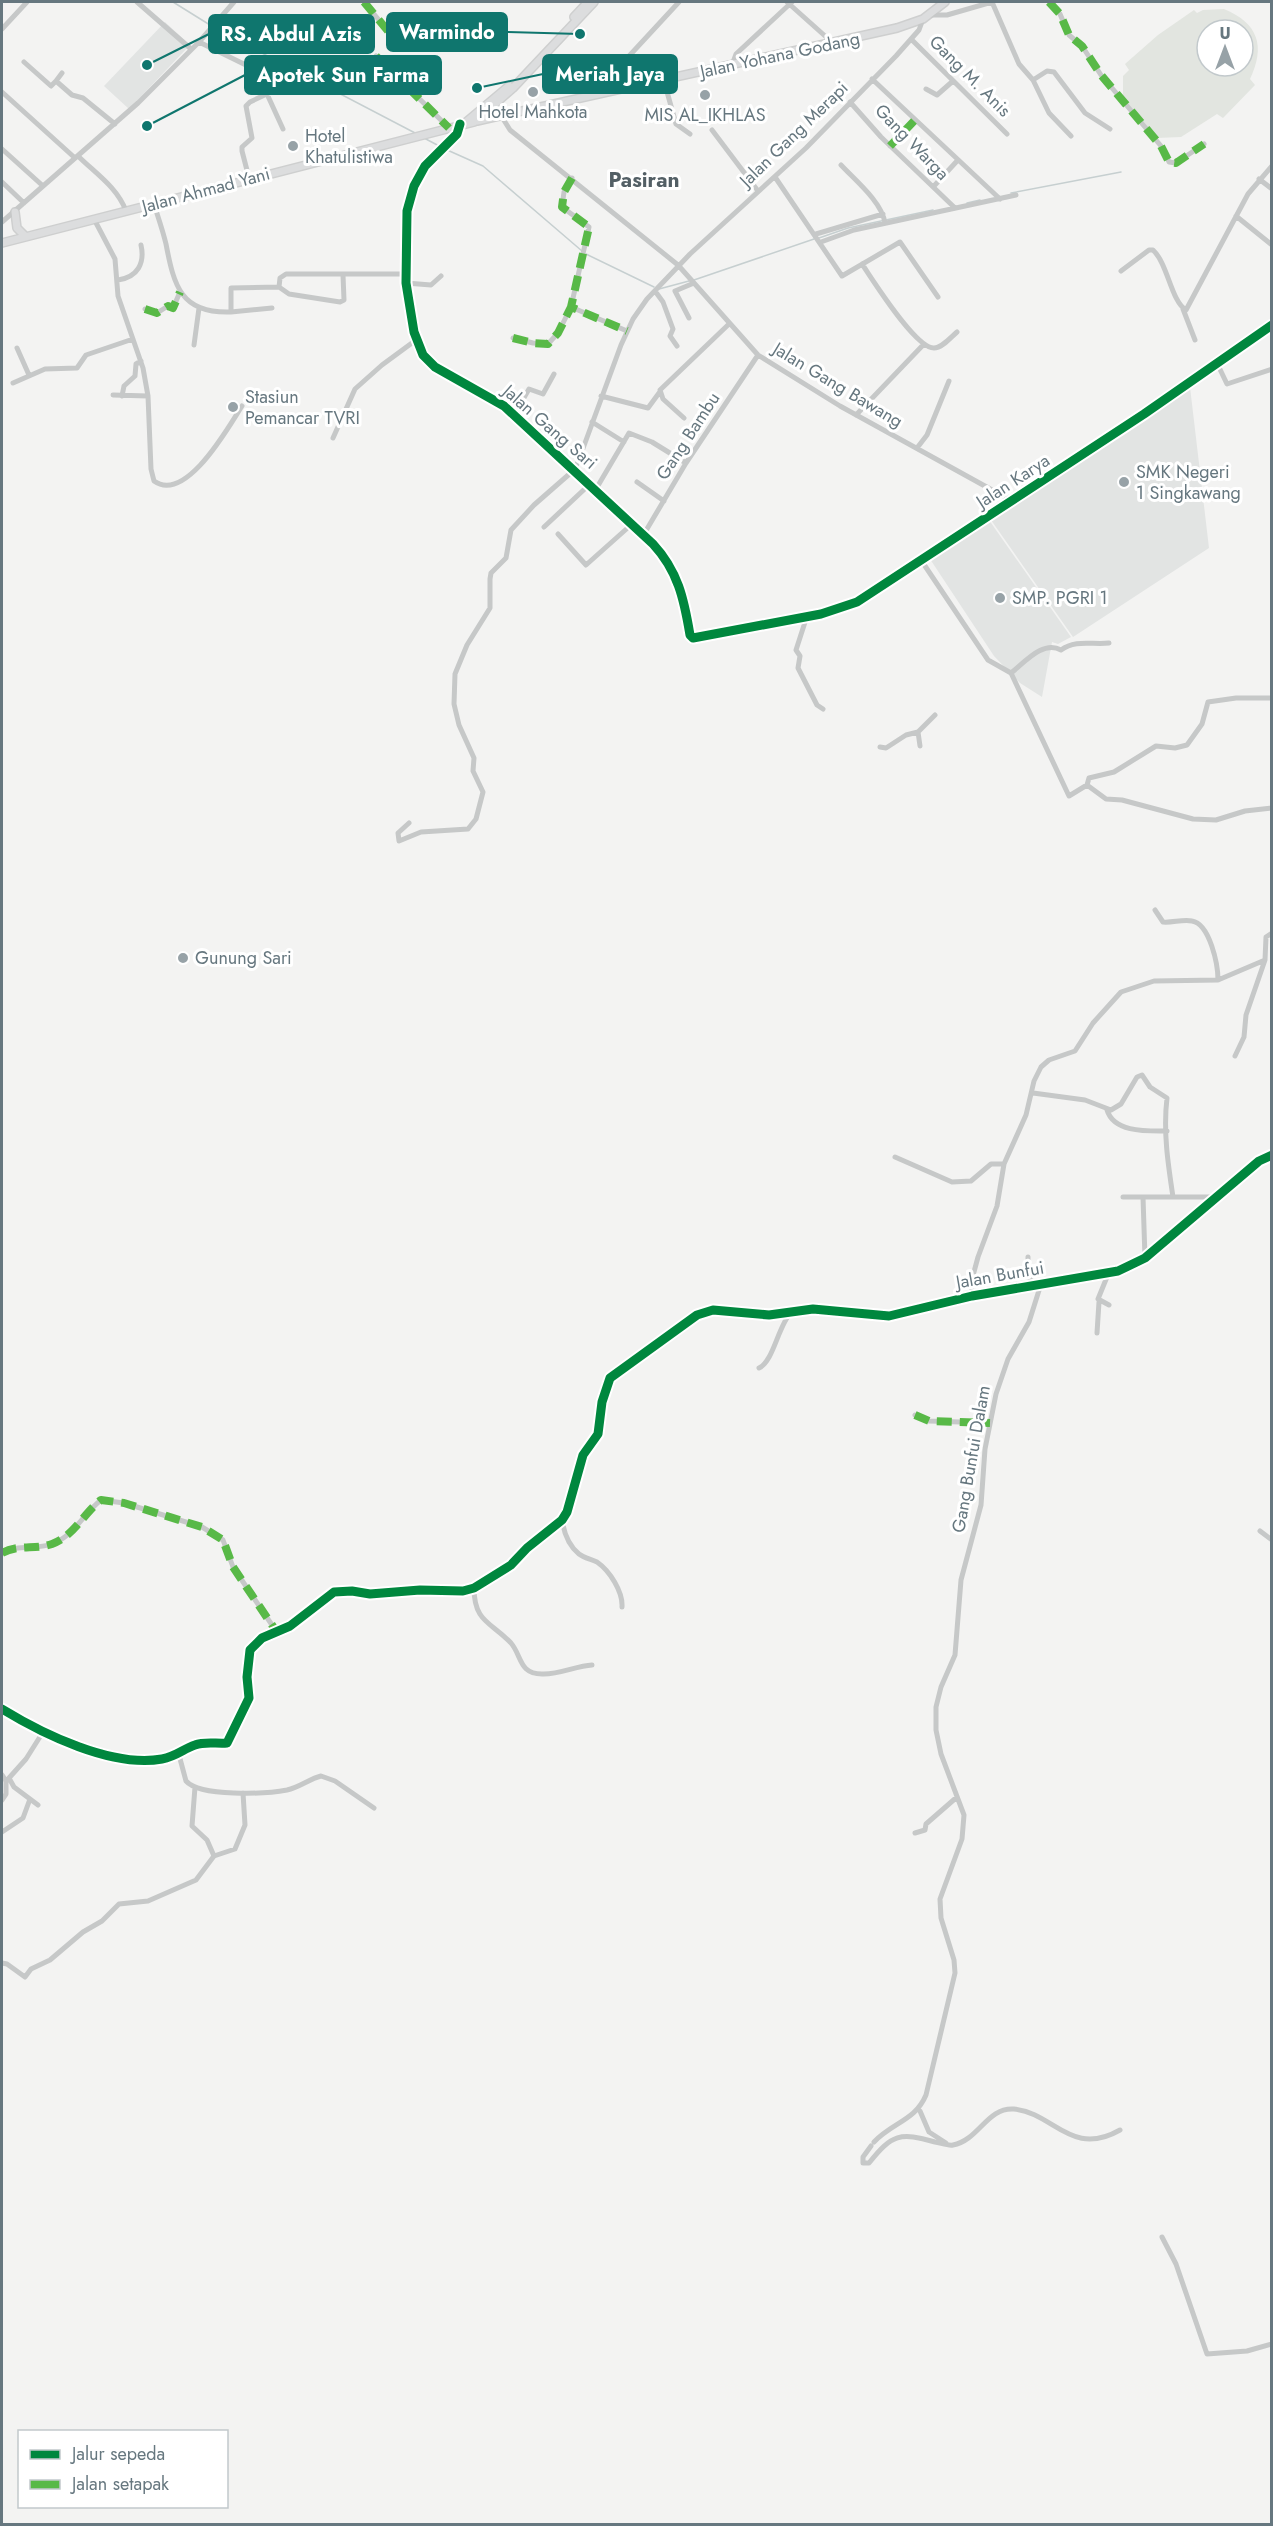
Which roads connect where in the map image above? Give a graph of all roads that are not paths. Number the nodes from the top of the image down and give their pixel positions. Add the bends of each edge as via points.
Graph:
1 (27, 2) edge
2 (137, 2) edge
3 (234, 2) edge
4 (364, 2) edge
5 (588, 2) edge
6 (594, 2) edge
7 (680, 2) edge
8 (790, 2) edge
9 (945, 2) edge
10 (962, 2) edge
11 (992, 2) edge
12 (1049, 2) edge
13 (968, 9) junction
14 (927, 17) junction
15 (2, 29) edge
16 (388, 30) dead end
17 (912, 39) junction
18 (199, 42) junction
19 (834, 44) junction
20 (191, 50) junction
21 (376, 56) dead end
22 (24, 62) dead end
23 (732, 65) junction
24 (252, 68) dead end
25 (62, 74) dead end
26 (872, 79) junction
27 (519, 80) junction
28 (1033, 80) junction
29 (56, 81) junction
30 (664, 81) junction
31 (952, 81) junction
32 (288, 84) dead end
33 (926, 89) dead end
34 (2, 92) edge
35 (267, 94) junction
36 (592, 97) junction
37 (850, 102) junction
38 (495, 106) junction
39 (501, 118) junction
40 (914, 120) junction
41 (467, 122) junction
42 (115, 124) junction
43 (449, 128) junction
44 (283, 129) dead end
45 (1110, 129) dead end
46 (712, 130) dead end
47 (690, 134) dead end
48 (1006, 134) dead end
49 (1071, 136) dead end
50 (1204, 144) dead end
51 (890, 146) junction
52 (2, 149) edge
53 (77, 157) junction
54 (957, 161) junction
55 (842, 165) dead end
56 (1272, 166) edge
57 (775, 177) junction
58 (249, 178) junction
59 (572, 178) junction
60 (1259, 179) junction
61 (2, 182) edge
62 (43, 186) junction
63 (934, 186) junction
64 (1272, 189) edge
65 (758, 191) junction
66 (1016, 195) dead end
67 (998, 197) junction
68 (24, 203) junction
69 (154, 204) junction
70 (954, 206) junction
71 (126, 211) junction
72 (15, 212) junction
73 (1236, 216) junction
74 (94, 219) junction
75 (884, 219) junction
76 (2, 222) edge
77 (25, 237) junction
78 (818, 238) junction
79 (2, 243) edge
80 (141, 244) dead end
81 (1272, 245) edge
82 (862, 264) junction
83 (678, 265) junction
84 (1121, 271) dead end
85 (405, 274) junction
86 (343, 275) junction
87 (441, 276) dead end
88 (118, 280) junction
89 (693, 281) junction
90 (406, 283) junction
91 (279, 287) junction
92 (656, 290) junction
93 (180, 292) junction
94 (938, 297) dead end
95 (571, 307) junction
96 (199, 308) junction
97 (272, 308) dead end
98 (145, 309) dead end
99 (1183, 309) junction
100 (231, 312) junction
101 (690, 318) dead end
102 (729, 324) junction
103 (1272, 325) edge
104 (627, 331) junction
105 (957, 332) dead end
106 (513, 338) dead end
107 (133, 339) junction
108 (417, 340) junction
109 (1196, 340) dead end
110 (924, 344) junction
111 (194, 345) dead end
112 (677, 346) dead end
113 (17, 348) dead end
114 (758, 355) junction
115 (141, 361) junction
116 (1217, 363) junction
117 (1272, 369) edge
118 (554, 374) dead end
119 (29, 375) junction
120 (949, 381) dead end
121 (13, 383) dead end
122 (659, 393) junction
123 (113, 395) dead end
124 (122, 396) junction
125 (148, 396) junction
126 (601, 396) junction
127 (242, 406) dead end
128 (514, 415) junction
129 (856, 415) junction
130 (684, 418) dead end
131 (592, 422) junction
132 (333, 438) dead end
133 (624, 442) junction
134 (917, 448) junction
135 (686, 463) junction
136 (574, 470) junction
137 (637, 482) dead end
138 (590, 484) junction
139 (596, 489) junction
140 (664, 501) junction
141 (1012, 501) junction
142 (632, 524) junction
143 (544, 526) dead end
144 (558, 534) dead end
145 (644, 534) junction
146 (921, 560) junction
147 (807, 616) junction
148 (755, 626) joint
149 (1109, 643) dead end
150 (1011, 673) junction
151 (1272, 698) edge
152 (824, 709) dead end
153 (935, 715) dead end
154 (918, 732) junction
155 (920, 746) dead end
156 (880, 747) dead end
157 (1087, 785) junction
158 (1272, 808) edge
159 (409, 823) dead end
160 (1155, 909) dead end
161 (1272, 933) edge
162 (1265, 960) junction
163 (1218, 980) junction
164 (1235, 1056) dead end
165 (1033, 1093) junction
166 (1107, 1110) junction
167 (1167, 1131) junction
168 (1272, 1155) edge
169 (895, 1157) dead end
170 (1004, 1164) junction
171 (1123, 1197) dead end
172 (1143, 1197) junction
173 (1173, 1197) junction
174 (1219, 1197) junction
175 (1028, 1257) dead end
176 (1145, 1258) junction
177 (1109, 1272) junction
178 (1041, 1284) junction
179 (1032, 1286) junction
180 (972, 1296) junction
181 (1099, 1302) junction
182 (1109, 1305) dead end
183 (792, 1311) junction
184 (1097, 1333) dead end
185 (759, 1368) dead end
186 (915, 1415) dead end
187 (990, 1424) junction
188 (562, 1520) junction
189 (1260, 1532) dead end
190 (1272, 1540) edge
191 (2, 1553) edge
192 (474, 1588) junction
193 (622, 1607) dead end
194 (276, 1631) junction
195 (592, 1665) dead end
196 (2, 1709) edge
197 (43, 1732) junction
198 (179, 1755) junction
199 (2, 1775) edge
200 (7, 1779) junction
201 (195, 1787) junction
202 (243, 1793) junction
203 (957, 1797) junction
204 (30, 1799) junction
205 (2, 1800) edge
206 (38, 1805) dead end
207 (374, 1808) dead end
208 (2, 1832) edge
209 (915, 1833) dead end
210 (214, 1856) junction
211 (2, 1963) edge
212 (920, 2111) junction
213 (1120, 2130) dead end
214 (951, 2146) junction
215 (1162, 2237) dead end
216 (1272, 2344) edge

1 - 15 street
2 - 20 street
3 - 18 street
4 - 16 street
5 - 27 main road
6 - 27 main road
7 - 36 street
8 - 19 street
8 - 23 street via 736,54
9 - 14 main road, Jalan Yohana Godang
10 - 13 street
11 - 13 street
11 - 28 street via 1019,64
12 - 50 street via 1060,14 1069,35 1161,146 1169,162 1176,163
13 - 14 street
14 - 17 street, Jalan Gang Merapi
14 - 19 main road, Jalan Yohana Godang
17 - 26 street, Jalan Gang Merapi
17 - 31 street, Gang M. Anis
18 - 20 street
18 - 24 street
19 - 23 main road, Jalan Yohana Godang
20 - 42 street
21 - 43 street
22 - 29 street via 51,86
23 - 30 main road, Jalan Yohana Godang
25 - 29 street
26 - 37 street, Jalan Gang Merapi
26 - 40 street
27 - 38 main road
27 - 41 main road
28 - 45 street via 1047,71 1054,72 1085,113
28 - 49 street via 1049,112
29 - 42 street
30 - 36 main road, Jalan Yohana Godang
30 - 47 street via 676,123
31 - 33 street via 937,95
31 - 48 street, Gang M. Anis
32 - 35 street
34 - 53 street
35 - 44 street
35 - 58 street via 246,106 252,138 242,149
36 - 39 main road, Jalan Yohana Godang
37 - 51 street, Gang Warga
37 - 57 street, Jalan Gang Merapi
38 - 39 street, Jalan Gang Bawang
38 - 41 main road
39 - 41 main road, Jalan Yohana Godang
39 - 59 street, Jalan Gang Bawang
40 - 51 street
40 - 54 street
41 - 43 main road, Jalan Ahmad Yani
41 - 85 street, Jalan Gang Sari via 419,177 410,201 404,238
42 - 53 street
43 - 58 main road, Jalan Ahmad Yani
46 - 65 street
51 - 63 street, Gang Warga
52 - 62 street
53 - 62 street
53 - 71 street via 104,180
54 - 63 street
54 - 67 street
55 - 75 street
56 - 60 street
57 - 65 street, Jalan Gang Merapi
57 - 78 street
58 - 69 main road, Jalan Ahmad Yani
59 - 83 street, Jalan Gang Bawang
59 - 95 street via 562,207 589,227
60 - 64 street
60 - 73 street
61 - 68 street
62 - 68 street
63 - 70 street, Gang Warga
65 - 83 street, Jalan Gang Merapi
66 - 67 street
67 - 70 street
68 - 72 street
69 - 71 main road, Jalan Ahmad Yani
69 - 93 street via 169,267
70 - 75 street
71 - 74 main road, Jalan Ahmad Yani
72 - 76 street
72 - 77 main road via 17,228
73 - 81 street
73 - 99 street via 1187,309
74 - 77 main road, Jalan Ahmad Yani
74 - 88 street via 115,259
75 - 78 street
77 - 79 main road, Jalan Ahmad Yani
78 - 82 street via 842,276
80 - 88 street via 142,258 137,271
82 - 94 street via 901,243
82 - 110 street via 895,312
83 - 89 street, Jalan Gang Bawang
83 - 92 street, Jalan Gang Merapi
84 - 99 street via 1153,250
85 - 86 street
85 - 90 street, Jalan Gang Sari
86 - 91 street via 286,274 280,278
86 - 91 street via 344,300 340,302 289,294
87 - 90 street via 431,285
88 - 107 street via 118,296
89 - 101 street via 675,291
89 - 102 street, Jalan Gang Bawang
90 - 108 street, Jalan Gang Sari
91 - 100 street via 231,288
92 - 104 street
92 - 112 street via 673,329 670,336
93 - 96 street
93 - 98 street via 172,308 168,306 157,313
95 - 104 street
95 - 106 street via 548,344
96 - 100 street
96 - 111 street
97 - 100 street
99 - 109 street
102 - 114 street, Jalan Gang Bawang
102 - 122 street
103 - 116 street, Jalan Karya
104 - 126 street
105 - 110 street via 938,347
107 - 115 street
107 - 119 street via 86,355 77,368 51,368
108 - 128 street, Jalan Gang Sari via 423,356 435,367 492,397
108 - 132 street via 355,389
110 - 129 street
113 - 119 street
114 - 129 street, Jalan Gang Bawang
114 - 135 street, Gang Bambu
115 - 124 street
115 - 125 street
116 - 117 street via 1227,384
116 - 141 street, Jalan Karya
118 - 128 street via 543,394 530,389
119 - 121 street
120 - 134 street via 927,435
122 - 126 street via 648,408
122 - 130 street
123 - 124 street
124 - 125 street
125 - 127 street via 150,468 154,481 163,486 180,481 204,462
126 - 131 street
128 - 136 street, Jalan Gang Sari
129 - 134 street, Jalan Gang Bawang
131 - 133 street
131 - 136 street
133 - 135 street via 629,433
133 - 139 street
134 - 141 street, Jalan Gang Bawang
135 - 140 street, Gang Bambu
136 - 138 street, Jalan Gang Sari
136 - 159 street via 511,530 506,558 489,579 490,608 467,645 453,683 459,725 483,792 476,819 468,829 421,832 399,841 398,833
137 - 140 street
138 - 139 street, Jalan Gang Sari
138 - 143 street
139 - 142 street, Jalan Gang Sari
140 - 145 street, Gang Bambu
141 - 146 street, Jalan Karya
142 - 144 street via 586,565
142 - 145 street, Jalan Gang Sari
145 - 148 street, Jalan Gang Sari via 662,554 682,591 690,637
146 - 147 street, Jalan Karya via 850,605
146 - 150 street via 988,660
147 - 148 street, Jalan Karya
147 - 152 street via 796,650 800,656 798,668 817,705
149 - 150 street via 1082,642 1061,650 1045,647
150 - 157 street via 1069,796
151 - 157 street via 1207,703 1202,724 1186,745 1156,746 1114,772 1089,778
153 - 154 street
154 - 155 street
154 - 156 street via 886,748
157 - 158 street via 1106,799 1193,819 1216,819
160 - 163 street via 1163,922 1192,921 1199,925 1217,959
161 - 162 street via 1266,938
162 - 163 street
162 - 164 street
163 - 165 street via 1154,981 1121,992 1093,1023 1075,1051 1057,1056 1041,1067
165 - 166 street via 1085,1100
165 - 170 street
166 - 167 street via 1111,1119 1132,1129
166 - 167 street via 1120,1104 1141,1075 1152,1089 1167,1098
167 - 173 street
168 - 174 street, Jalan Bunfui via 1259,1161
169 - 170 street via 952,1182 971,1181 991,1164
170 - 180 street via 997,1206 971,1283
171 - 172 street
172 - 173 street
172 - 176 street
173 - 174 street
174 - 176 street, Jalan Bunfui
175 - 179 street
176 - 177 street, Jalan Bunfui
177 - 178 street, Jalan Bunfui
177 - 181 street
178 - 179 street, Jalan Bunfui
178 - 187 street, Gang Bunfui Dalam via 1022,1338 1005,1365
179 - 180 street, Jalan Bunfui
180 - 183 street, Jalan Bunfui via 889,1316 830,1309
181 - 182 street
181 - 184 street
183 - 185 street via 779,1329 766,1363
183 - 188 street, Jalan Bunfui via 751,1314 713,1310 697,1316 610,1378 598,1434 583,1455
186 - 187 street via 929,1421
187 - 203 street, Gang Bunfui Dalam via 981,1505 961,1580 955,1655 936,1707 941,1754
188 - 192 street via 511,1565
188 - 193 street via 571,1545 580,1555 601,1566 618,1589
189 - 190 street
191 - 194 street via 19,1546 50,1545 61,1540 100,1500 124,1503 201,1527 223,1540 233,1567
192 - 194 street via 463,1592 420,1590 392,1594 343,1590 334,1592 290,1626
192 - 195 street via 474,1602 483,1620 511,1644 526,1670 542,1674
194 - 198 street via 262,1638 249,1655 249,1698 231,1738 225,1743 194,1745
196 - 197 street
197 - 198 street via 114,1756 145,1761
197 - 200 street
198 - 201 street via 186,1781
199 - 200 street
200 - 204 street
200 - 205 street
201 - 202 street
201 - 210 street via 192,1826 201,1832
202 - 207 street via 286,1790 321,1776
202 - 210 street via 246,1816 242,1837 235,1849
203 - 209 street via 926,1824 925,1830
203 - 212 street, Gang Bunfui Dalam via 964,1824 940,1899 955,1974
204 - 206 street
204 - 208 street via 23,1818
210 - 211 street via 196,1881 148,1901 119,1904 25,1977
212 - 214 street via 929,2132
212 - 214 street via 890,2127 872,2144 863,2163 869,2163 888,2141 903,2135
213 - 214 street via 1108,2137 1076,2137 1027,2111 1005,2109 987,2119 969,2139
215 - 216 street via 1176,2264 1207,2354 1247,2351

